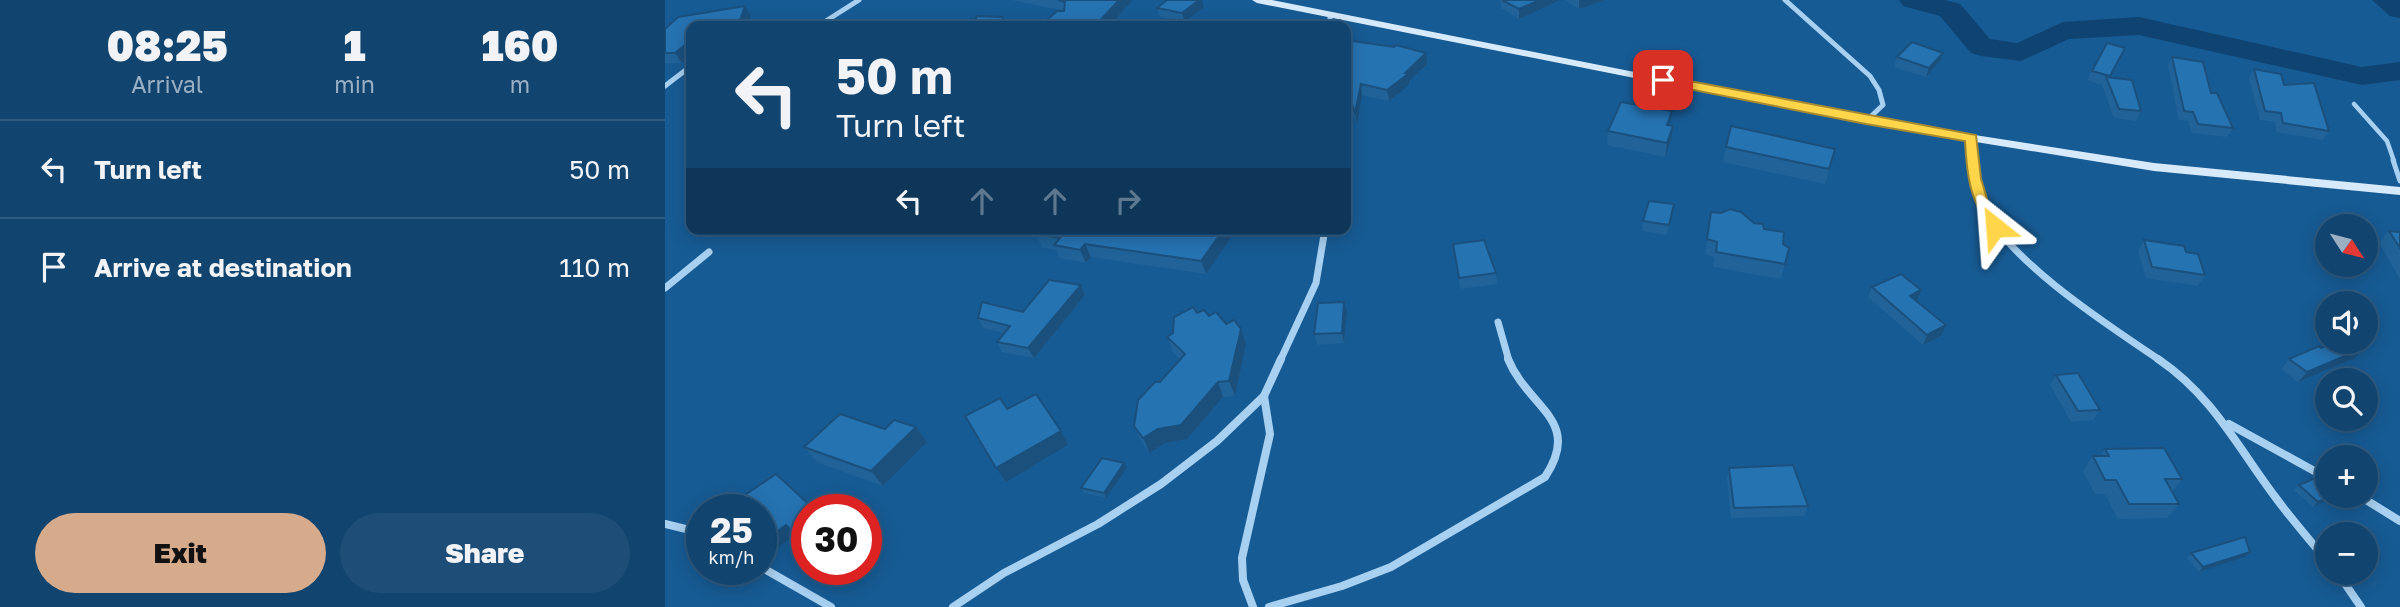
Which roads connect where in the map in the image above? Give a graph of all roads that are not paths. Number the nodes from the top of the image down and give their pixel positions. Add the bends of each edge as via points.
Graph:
1 (859, 0) edge
2 (1257, 0) edge
3 (1785, 0) edge
4 (1330, 20) edge
5 (826, 21) edge
6 (1351, 24) edge
7 (686, 70) edge
8 (665, 86) edge
9 (2354, 104) dead end
10 (1866, 121) junction
11 (1971, 138) junction
12 (2400, 181) edge
13 (2400, 191) edge
14 (1324, 235) edge
15 (709, 252) dead end
16 (665, 288) edge
17 (1498, 322) dead end
18 (1264, 396) junction
19 (2225, 422) junction
20 (2315, 471) edge
21 (2378, 507) edge
22 (2400, 521) edge
23 (665, 524) edge
24 (686, 529) edge
25 (2315, 546) edge
26 (777, 575) edge
27 (2346, 585) edge
28 (831, 607) edge
29 (953, 607) edge
30 (1253, 607) edge
31 (1269, 607) edge
32 (2361, 607) edge

1 - 5 street
2 - 4 main road
3 - 10 street via 1794,14 1870,75 1882,93 1883,105
6 - 10 main road
7 - 8 street
9 - 12 lane via 2387,141
10 - 11 main road
11 - 13 main road via 2154,167
11 - 19 street via 1974,179 1995,227 2087,311 2166,364
14 - 18 street via 1316,283
15 - 16 street
17 - 31 street via 1516,375 1559,432 1562,448 1557,462 1536,483 1391,567
18 - 29 street via 1217,441 1161,484
18 - 30 street via 1270,434 1242,558 1243,580
19 - 20 street
19 - 25 street
21 - 22 street
23 - 24 street
26 - 28 street
27 - 32 street

